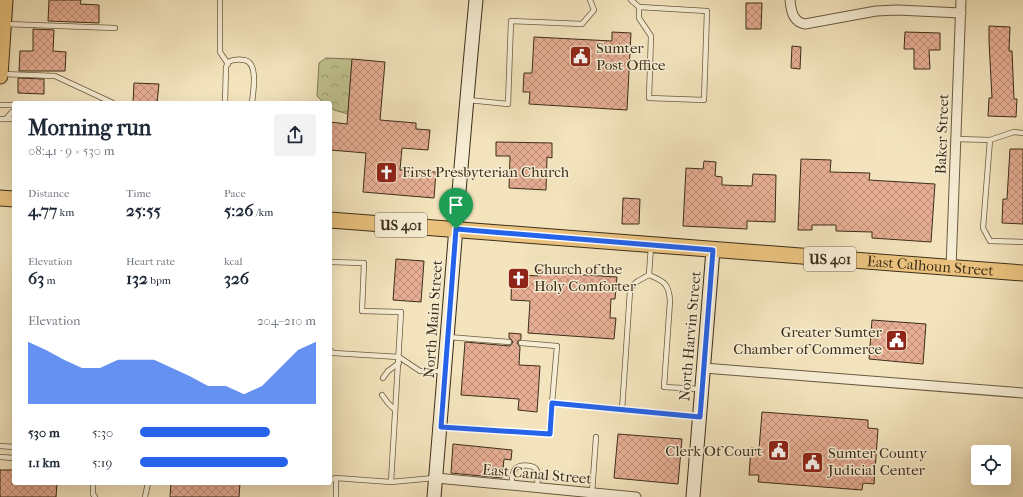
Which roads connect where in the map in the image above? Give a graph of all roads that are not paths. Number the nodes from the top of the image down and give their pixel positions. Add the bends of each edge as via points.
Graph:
1 (5, 0) edge
2 (220, 0) edge
3 (476, 0) edge
4 (590, 0) edge
5 (631, 0) edge
6 (790, 0) edge
7 (961, 0) edge
8 (640, 7) junction
9 (961, 13) junction
10 (3, 24) junction
11 (115, 28) dead end
12 (228, 64) junction
13 (0, 75) edge
14 (102, 100) edge
15 (467, 100) junction
16 (224, 101) edge
17 (252, 101) edge
18 (0, 105) edge
19 (12, 105) edge
20 (12, 112) edge
21 (0, 119) edge
22 (6, 119) junction
23 (12, 119) dead end
24 (1023, 133) edge
25 (956, 139) junction
26 (990, 140) junction
27 (0, 198) edge
28 (12, 199) edge
29 (332, 220) edge
30 (456, 229) junction
31 (1023, 242) edge
32 (651, 245) junction
33 (713, 250) junction
34 (332, 262) edge
35 (951, 268) junction
36 (1023, 273) edge
37 (649, 276) junction
38 (448, 336) junction
39 (509, 342) dead end
40 (520, 343) dead end
41 (332, 352) edge
42 (399, 357) junction
43 (399, 363) junction
44 (704, 368) junction
45 (445, 371) junction
46 (383, 378) dead end
47 (702, 390) junction
48 (1023, 393) edge
49 (382, 395) dead end
50 (552, 403) junction
51 (396, 410) junction
52 (622, 410) junction
53 (700, 417) junction
54 (441, 427) junction
55 (596, 437) dead end
56 (0, 446) edge
57 (12, 447) edge
58 (0, 457) edge
59 (12, 458) edge
60 (336, 478) junction
61 (436, 478) junction
62 (332, 479) edge
63 (391, 482) junction
64 (92, 485) edge
65 (148, 485) edge
66 (512, 486) junction
67 (537, 488) junction
68 (592, 493) junction
69 (95, 497) edge
70 (145, 497) edge
71 (336, 497) edge
72 (434, 497) edge
73 (636, 497) edge
74 (693, 497) edge

1 - 10 main road
2 - 12 lane via 220,52
3 - 15 main road, North Main Street
4 - 15 lane via 594,10 582,24 511,22 508,104
5 - 8 lane
6 - 9 street via 793,16 799,23 805,24 876,11
7 - 9 street, Baker Street
8 - 8 lane via 640,18 651,36 649,98 704,100 707,11
9 - 25 street, Baker Street
10 - 11 lane
10 - 13 main road
12 - 16 lane
12 - 17 lane via 238,59 247,60 251,64 254,79
13 - 14 lane via 55,76
15 - 30 main road, North Main Street
18 - 19 lane
20 - 22 lane
21 - 22 lane
22 - 23 lane
24 - 26 lane via 1014,132
25 - 26 lane
25 - 35 street, Baker Street
26 - 31 lane via 983,228 990,241
27 - 28 main road
29 - 30 main road, US 401
30 - 32 main road, East Calhoun Street / US 401
30 - 38 main road, North Main Street
32 - 33 main road, East Calhoun Street / US 401
32 - 37 lane
33 - 35 main road, East Calhoun Street / US 401
33 - 44 main road, North Harvin Street
34 - 42 lane via 364,263 362,311 401,312
35 - 36 main road, East Calhoun Street / US 401
37 - 47 lane via 662,280 670,290 664,387
37 - 52 lane via 636,282 630,291
38 - 39 lane
38 - 45 main road, North Main Street
40 - 50 lane via 557,346
41 - 42 lane
42 - 43 lane
42 - 45 lane via 420,371
43 - 46 lane via 388,370
43 - 51 lane
44 - 47 main road, North Harvin Street
44 - 48 street
45 - 54 main road, North Main Street
47 - 53 main road, North Harvin Street
49 - 51 lane
50 - 52 lane
50 - 54 lane via 550,434
51 - 63 lane
52 - 53 lane
53 - 74 main road, North Harvin Street
54 - 61 main road, North Main Street
55 - 68 lane
56 - 57 lane
58 - 59 lane
60 - 62 lane
60 - 63 lane
60 - 71 lane
61 - 63 lane
61 - 66 street, East Canal Street
61 - 72 main road, North Main Street
64 - 69 lane
65 - 70 lane
66 - 67 street, East Canal Street
66 - 67 lane via 515,468 532,466 538,474
67 - 68 street, East Canal Street
68 - 73 street, East Canal Street

